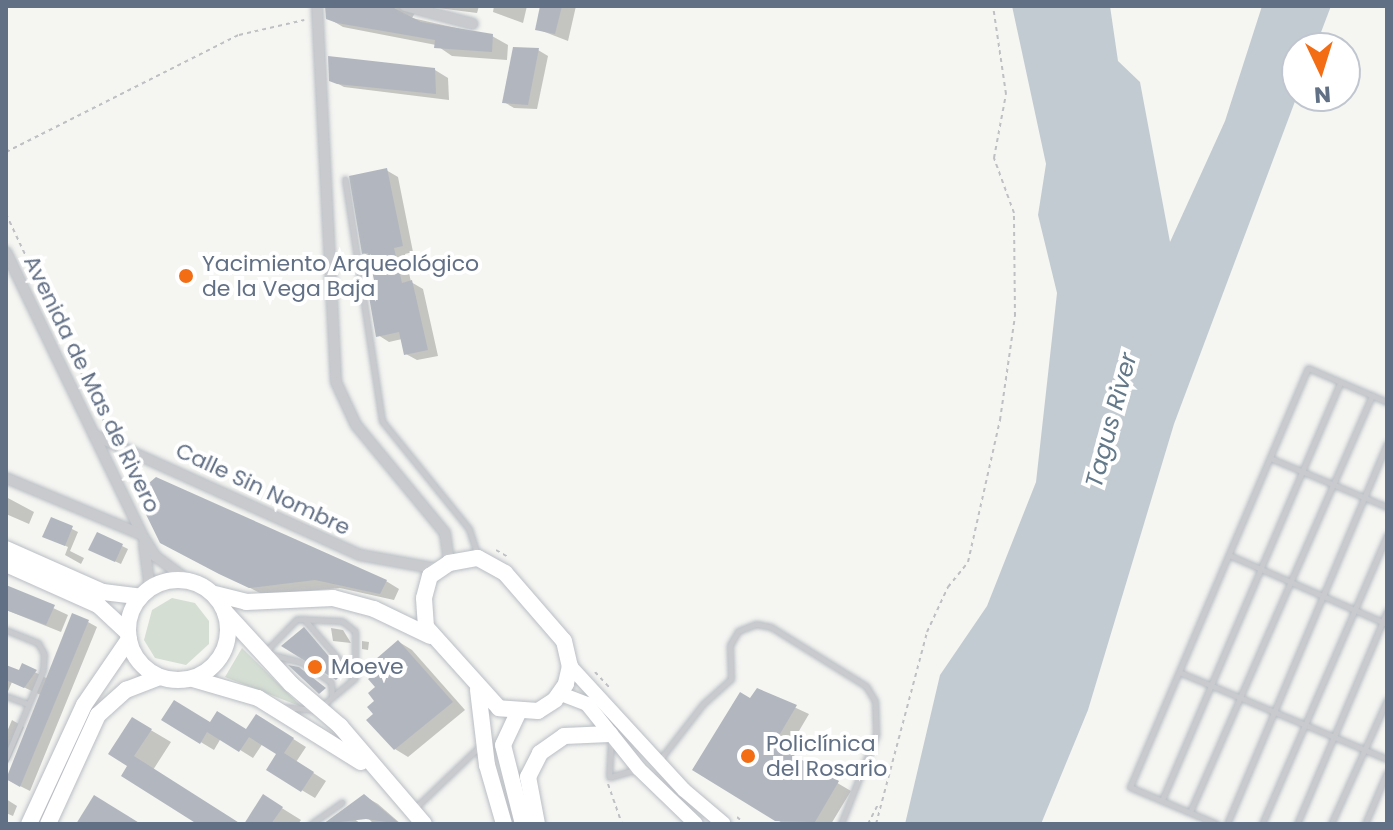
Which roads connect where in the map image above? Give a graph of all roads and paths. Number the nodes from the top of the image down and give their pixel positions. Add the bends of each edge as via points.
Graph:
1 (405, 6) edge
2 (993, 6) edge
3 (317, 12) edge
4 (432, 13) junction
5 (473, 24) dead end
6 (429, 27) dead end
7 (6, 152) edge
8 (345, 179) dead end
9 (6, 214) edge
10 (6, 252) edge
11 (1340, 382) junction
12 (1372, 395) junction
13 (1387, 402) edge
14 (94, 435) junction
15 (115, 438) junction
16 (1387, 443) edge
17 (1270, 458) junction
18 (1302, 471) junction
19 (6, 478) edge
20 (1333, 484) junction
21 (1364, 497) junction
22 (1387, 507) edge
23 (142, 535) junction
24 (1387, 535) edge
25 (6, 549) edge
26 (476, 550) junction
27 (1229, 555) junction
28 (513, 563) dead end
29 (6, 564) edge
30 (443, 566) junction
31 (1260, 569) junction
32 (189, 581) junction
33 (1291, 582) junction
34 (145, 593) junction
35 (213, 594) junction
36 (1323, 596) junction
37 (282, 600) junction
38 (424, 606) junction
39 (104, 609) junction
40 (1355, 610) junction
41 (1387, 611) edge
42 (386, 615) junction
43 (304, 619) junction
44 (1385, 623) edge
45 (6, 630) edge
46 (235, 632) junction
47 (129, 636) junction
48 (430, 636) junction
49 (264, 654) junction
50 (121, 658) junction
51 (570, 666) junction
52 (594, 671) dead end
53 (1179, 672) junction
54 (160, 677) junction
55 (355, 678) junction
56 (193, 679) junction
57 (1211, 685) junction
58 (478, 690) junction
59 (611, 690) dead end
60 (561, 694) junction
61 (6, 696) edge
62 (1240, 697) junction
63 (258, 698) junction
64 (1387, 700) edge
65 (326, 702) junction
66 (28, 704) junction
67 (1274, 712) junction
68 (518, 713) junction
69 (1305, 725) junction
70 (610, 734) junction
71 (1334, 737) junction
72 (484, 743) junction
73 (1365, 750) junction
74 (6, 758) edge
75 (1387, 759) edge
76 (657, 762) junction
77 (639, 769) junction
78 (1387, 772) edge
79 (609, 777) junction
80 (387, 782) junction
81 (880, 799) junction
82 (1162, 800) junction
83 (342, 802) dead end
84 (413, 810) junction
85 (1190, 813) junction
86 (725, 817) edge
87 (29, 821) edge
88 (48, 824) edge
89 (311, 824) edge
90 (424, 824) edge
91 (504, 824) edge
92 (523, 824) edge
93 (537, 824) edge
94 (622, 824) edge
95 (696, 824) edge
96 (745, 824) edge
97 (841, 824) edge
98 (868, 824) edge
99 (876, 824) edge
100 (1217, 824) edge
101 (1227, 824) edge
102 (1262, 824) edge
103 (1297, 824) edge
104 (1331, 824) edge
105 (1365, 824) edge

1 - 4 street
2 - 81 path via 1006,94 994,158 1014,213 1015,316 1000,420 968,562 933,615
3 - 7 path via 239,35
3 - 30 street via 336,382 356,425 445,533
4 - 5 street
4 - 6 street
8 - 26 lane via 382,421
9 - 15 path
10 - 14 street, Avenida de Mas de Rivero
11 - 12 lane
11 - 17 lane via 1308,368
11 - 18 lane
12 - 13 lane
12 - 20 lane
14 - 15 street, Calle Sin Nombre
14 - 23 street, Avenida de Mas de Rivero
15 - 30 street, Calle Sin Nombre via 360,555
16 - 21 lane
17 - 18 lane
17 - 27 lane
18 - 20 lane
18 - 31 lane
19 - 23 street
20 - 21 lane
20 - 33 lane
21 - 22 lane
21 - 36 lane
23 - 32 street, Avenida de Mas de Rivero via 155,556
23 - 34 street, Avenida de Mas de Rivero
24 - 40 lane
25 - 34 main road via 103,592
26 - 28 path via 505,554
26 - 30 main road
26 - 51 main road via 552,624 564,641
27 - 31 lane
27 - 53 lane
29 - 39 main road
30 - 38 main road via 425,587
31 - 33 lane
31 - 57 lane
32 - 34 main road
32 - 35 main road
33 - 36 lane
33 - 62 lane
34 - 47 main road
35 - 37 main road via 232,601
35 - 46 main road
36 - 40 lane
36 - 67 lane
37 - 42 main road via 333,598
37 - 46 main road
38 - 42 main road via 406,615
38 - 48 main road
39 - 47 main road
39 - 50 main road via 118,632
40 - 44 lane
40 - 69 lane
41 - 44 lane
42 - 48 main road
43 - 49 lane via 297,619
43 - 55 lane
43 - 55 lane via 342,621 355,631
44 - 71 lane
45 - 66 lane via 38,643 44,654
46 - 49 main road
46 - 56 main road via 213,667
47 - 50 main road
47 - 54 main road via 140,662
48 - 58 main road
49 - 65 main road
49 - 65 lane via 301,662 331,682
50 - 87 main road via 84,705
51 - 60 main road
51 - 76 main road via 603,696
52 - 59 path
53 - 57 lane
53 - 82 lane via 1130,787
54 - 56 main road
54 - 88 main road via 126,690 98,715
55 - 65 lane
56 - 63 main road
57 - 62 lane
57 - 82 lane
58 - 68 main road via 499,708
58 - 72 main road
60 - 68 main road via 538,711
60 - 70 main road via 587,704
61 - 66 lane
62 - 67 lane
62 - 85 lane
63 - 65 lane via 307,713
63 - 80 main road via 335,741
64 - 73 lane
65 - 80 main road
66 - 74 lane
67 - 69 lane
67 - 101 lane
68 - 92 main road via 503,745
69 - 71 lane
69 - 102 lane
70 - 77 main road
70 - 79 lane
70 - 93 main road via 564,736 540,753 528,777
71 - 73 lane
71 - 103 lane
72 - 84 lane
72 - 91 main road
73 - 75 lane
73 - 104 lane
76 - 86 main road
76 - 97 lane via 703,704 731,679 730,645 738,631 756,624 771,627 866,686 875,701 876,735
77 - 79 lane
77 - 95 main road
78 - 105 lane
79 - 94 path via 610,801
80 - 84 main road
81 - 98 path
81 - 99 path
82 - 85 lane
83 - 89 lane
84 - 90 main road
85 - 100 lane
86 - 96 path

